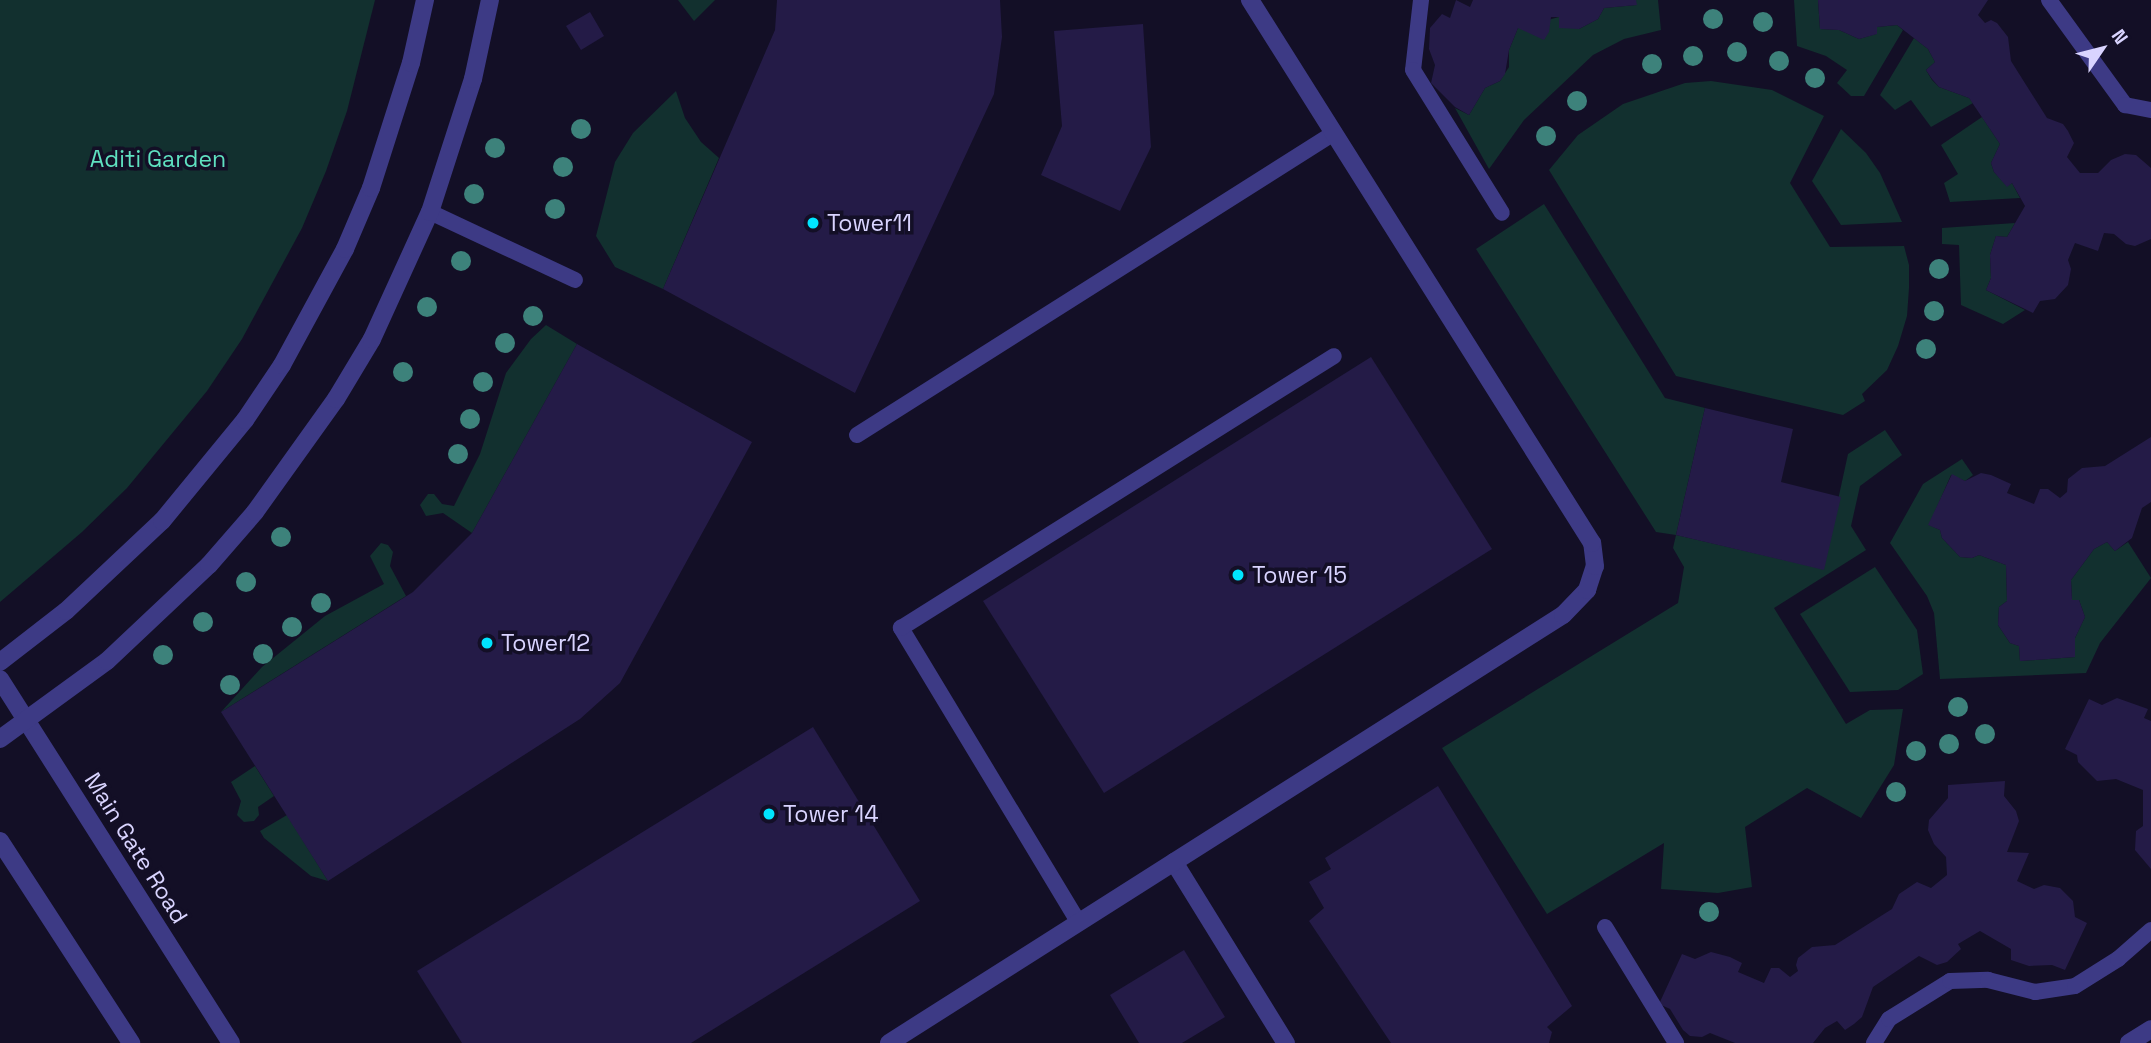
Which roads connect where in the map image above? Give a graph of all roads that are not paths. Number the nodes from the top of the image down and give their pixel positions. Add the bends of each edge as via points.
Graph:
1 (425, 0) edge
2 (490, 0) edge
3 (1251, 0) edge
4 (1422, 0) edge
5 (2049, 0) edge
6 (2151, 110) edge
7 (1334, 133) junction
8 (430, 212) junction
9 (1502, 214) dead end
10 (575, 280) dead end
11 (1334, 356) dead end
12 (857, 435) dead end
13 (0, 662) edge
14 (0, 678) edge
15 (26, 721) junction
16 (0, 739) edge
17 (0, 841) edge
18 (1174, 862) junction
19 (1079, 923) junction
20 (1605, 928) dead end
21 (2151, 930) edge
22 (2151, 1029) edge
23 (131, 1043) edge
24 (231, 1043) edge
25 (889, 1043) edge
26 (1286, 1043) edge
27 (1676, 1043) edge
28 (1874, 1043) edge
29 (2129, 1043) edge

1 - 13 street via 411,63 371,188 345,249 282,365 237,430 162,521 66,611
2 - 8 street via 473,79
3 - 7 street
4 - 9 lane via 1413,70
5 - 6 lane via 2125,105
7 - 12 lane
7 - 18 street via 1592,543 1595,566 1587,590 1563,615
8 - 10 lane
8 - 15 street via 403,276 342,389 255,512 159,614 107,661
11 - 19 lane via 901,628
14 - 15 street, Main Gate Road
15 - 16 street
15 - 24 street, Main Gate Road
17 - 23 street
18 - 19 street
18 - 26 street
19 - 25 street
20 - 27 lane
21 - 28 lane via 2118,959 2075,986 2035,992 1988,980 1950,981 1889,1019
22 - 29 street

